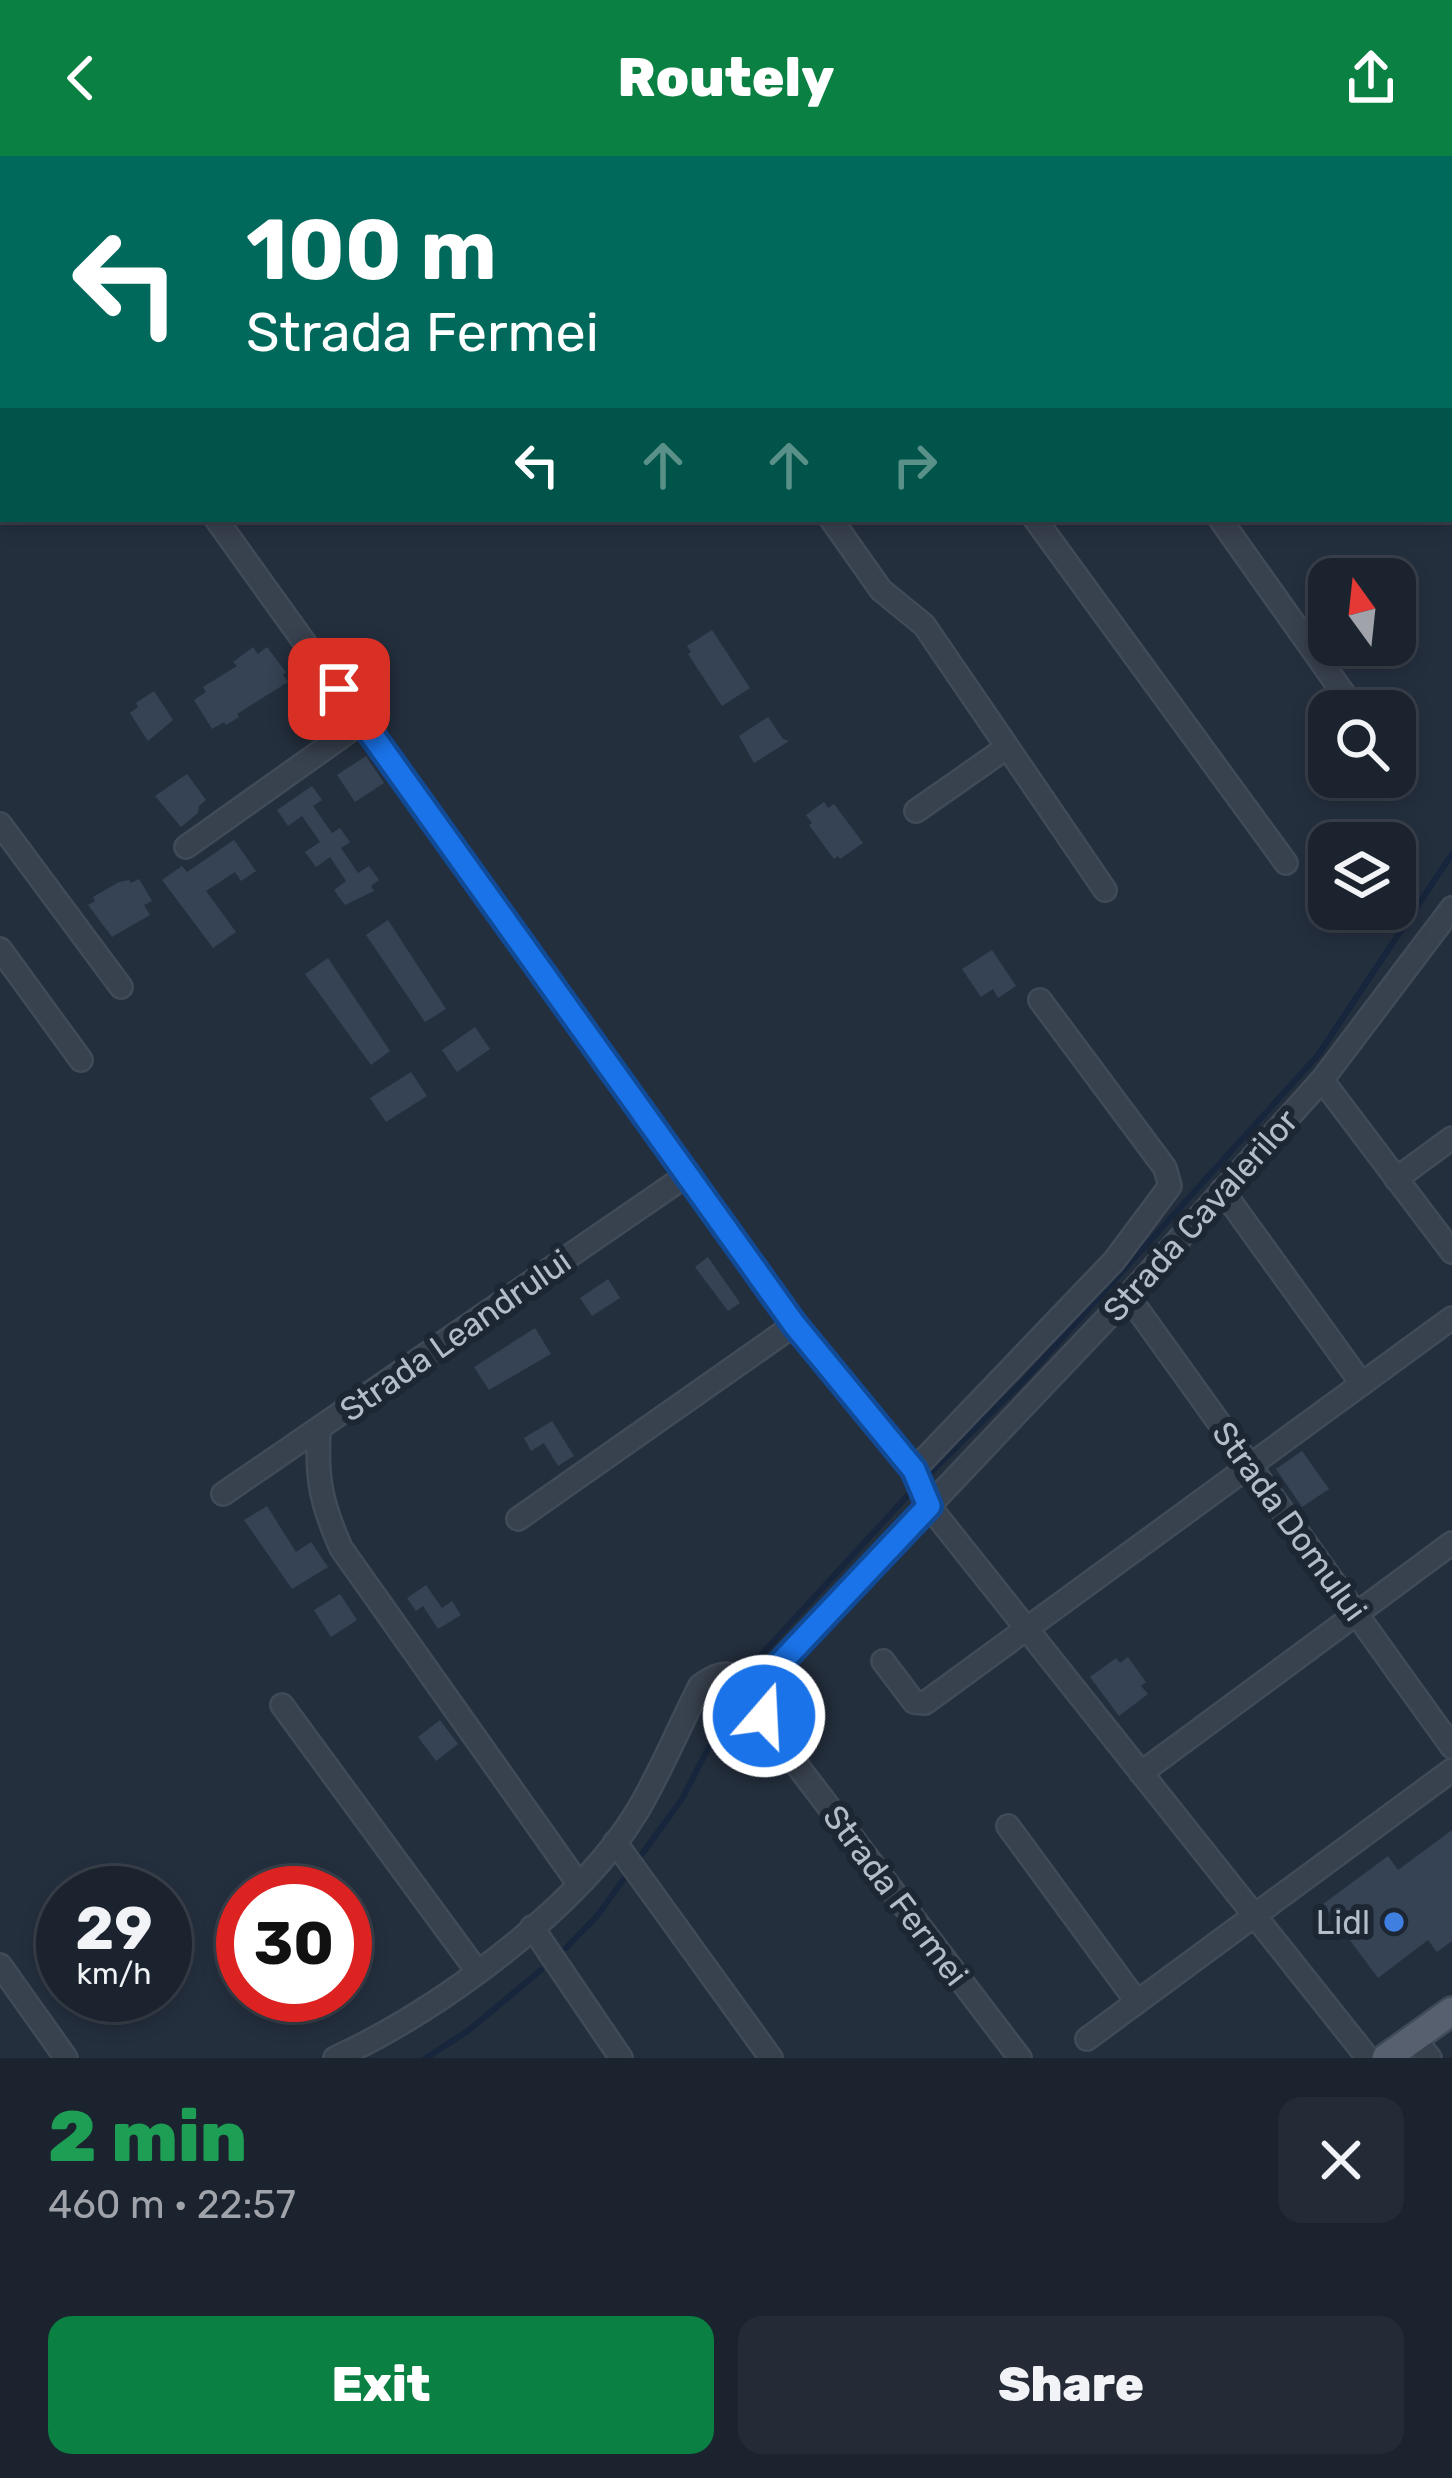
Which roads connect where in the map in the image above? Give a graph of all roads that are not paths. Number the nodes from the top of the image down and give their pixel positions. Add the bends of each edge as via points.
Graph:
1 (218, 522) edge
2 (833, 522) edge
3 (1037, 522) edge
4 (1222, 522) edge
5 (1341, 690) edge
6 (362, 722) junction
7 (1006, 748) junction
8 (916, 811) dead end
9 (0, 824) edge
10 (186, 847) dead end
11 (1286, 863) dead end
12 (1105, 890) dead end
13 (1452, 908) edge
14 (0, 949) edge
15 (121, 986) dead end
16 (1040, 1000) dead end
17 (81, 1060) dead end
18 (1322, 1080) junction
19 (1452, 1138) edge
20 (687, 1175) junction
21 (1396, 1179) junction
22 (1222, 1190) junction
23 (1452, 1252) edge
24 (1128, 1296) junction
25 (1452, 1318) edge
26 (794, 1324) junction
27 (1361, 1384) junction
28 (319, 1429) junction
29 (1251, 1466) junction
30 (914, 1470) junction
31 (223, 1494) dead end
32 (927, 1499) junction
33 (518, 1519) dead end
34 (1452, 1543) edge
35 (1356, 1613) junction
36 (1026, 1629) junction
37 (883, 1660) dead end
38 (761, 1693) junction
39 (282, 1705) dead end
40 (1452, 1747) edge
41 (1452, 1771) edge
42 (1141, 1773) junction
43 (1008, 1826) dead end
44 (615, 1842) junction
45 (578, 1883) junction
46 (1255, 1916) junction
47 (532, 1927) junction
48 (0, 1965) edge
49 (477, 1971) junction
50 (1137, 2002) junction
51 (1452, 2011) edge
52 (1087, 2038) dead end
53 (1422, 2048) edge
54 (66, 2058) edge
55 (335, 2058) edge
56 (621, 2058) edge
57 (771, 2058) edge
58 (1020, 2058) edge
59 (1368, 2058) edge
60 (1386, 2058) edge

1 - 6 street
2 - 7 street via 881,590 924,625
3 - 11 street
4 - 5 street
6 - 10 street
6 - 20 street
7 - 8 street
7 - 12 street
9 - 15 street
13 - 18 street, Strada Cavalerilor
14 - 17 street
16 - 30 street via 1165,1168 1170,1186 1114,1261
18 - 21 street
18 - 22 street, Strada Cavalerilor
19 - 21 street
20 - 26 street
20 - 28 street, Strada Leandrului
21 - 23 street
22 - 24 street, Strada Cavalerilor
22 - 27 street
24 - 29 street, Strada Domului
24 - 32 street, Strada Cavalerilor
25 - 27 street
26 - 30 street
26 - 33 street
27 - 29 street
28 - 31 street, Strada Leandrului
28 - 45 street via 322,1504 341,1548
29 - 35 street, Strada Domului
29 - 36 street
30 - 32 street
32 - 36 street
32 - 38 street
34 - 35 street
35 - 40 street, Strada Domului
35 - 42 street
36 - 37 street via 926,1703 914,1702
36 - 42 street
38 - 44 street via 731,1673 700,1686
38 - 58 street, Strada Fermei via 774,1735
39 - 49 street
41 - 46 street
42 - 46 street
43 - 50 street
44 - 45 street
44 - 57 street
45 - 47 street
46 - 50 street
46 - 59 street
47 - 49 street
47 - 56 street
48 - 54 street
49 - 55 street
50 - 52 street
51 - 53 main road
53 - 60 main road

